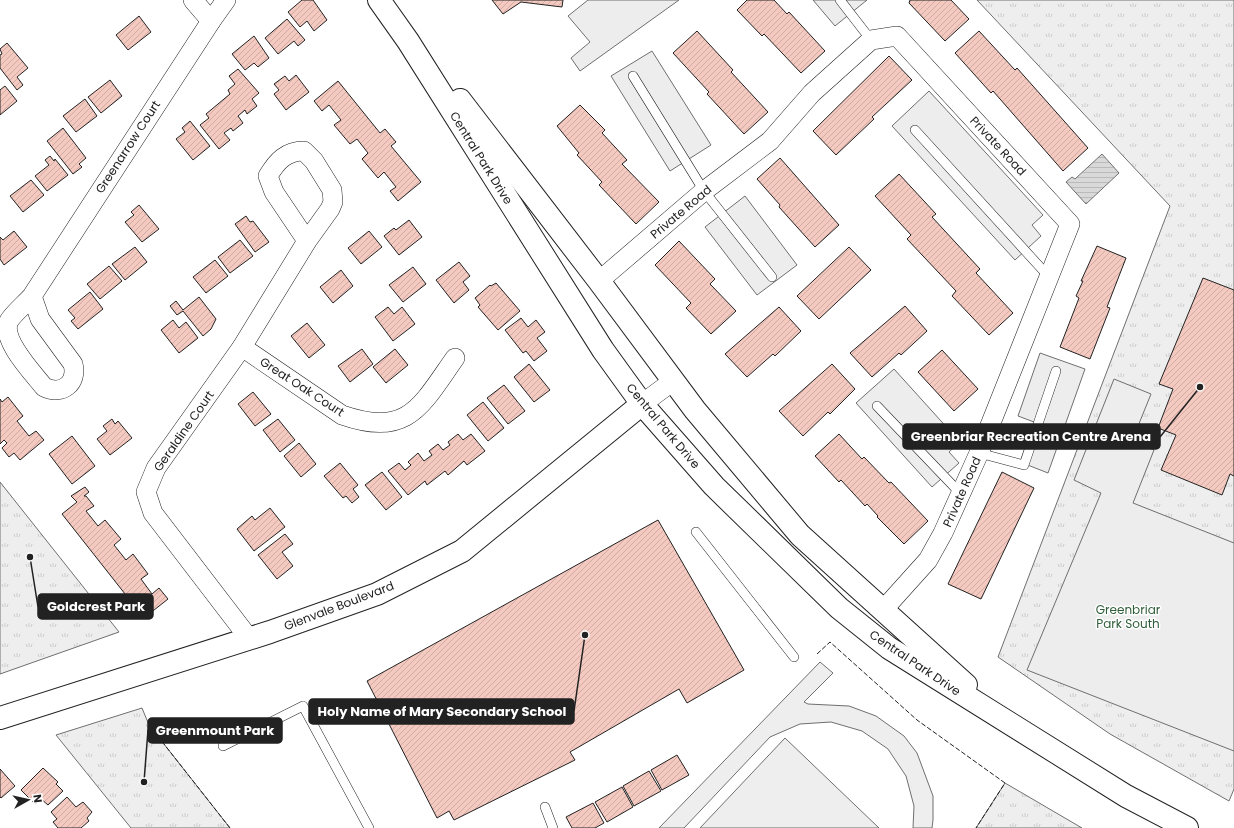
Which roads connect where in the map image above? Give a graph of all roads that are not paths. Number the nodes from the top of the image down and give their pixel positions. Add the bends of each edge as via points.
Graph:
1 (193, 0) edge
2 (226, 0) edge
3 (379, 0) edge
4 (840, 0) edge
5 (211, 21) junction
6 (871, 40) junction
7 (408, 42) junction
8 (633, 76) dead end
9 (915, 130) dead end
10 (704, 191) junction
11 (307, 241) dead end
12 (772, 277) dead end
13 (1050, 278) junction
14 (599, 281) junction
15 (32, 296) junction
16 (242, 347) junction
17 (455, 358) dead end
18 (1056, 371) dead end
19 (673, 381) junction
20 (642, 404) junction
21 (877, 406) dead end
22 (980, 453) junction
23 (961, 494) junction
24 (696, 532) dead end
25 (883, 610) junction
26 (248, 637) junction
27 (794, 657) dead end
28 (0, 718) edge
29 (1010, 724) junction
30 (223, 746) dead end
31 (544, 807) dead end
32 (370, 828) edge
33 (553, 828) edge
34 (1187, 828) edge

1 - 5 street
2 - 5 street, Greenarrow Court
3 - 7 street, Central Park Drive
4 - 6 lane
5 - 15 street, Greenarrow Court
6 - 10 street, Private Road via 812,93 770,141
6 - 13 street, Private Road via 897,36 1070,224
7 - 14 street, Central Park Drive via 451,89
7 - 20 street, Central Park Drive via 603,350
8 - 10 lane
9 - 13 lane
10 - 12 lane
10 - 14 street, Private Road
11 - 16 street, Geraldine Court
13 - 22 street, Private Road
14 - 19 street, Central Park Drive
15 - 15 street, Greenarrow Court via 9,320 10,342 44,387 62,390 72,382 75,370 40,319
16 - 17 street, Great Oak Court via 342,415 361,421 384,423 404,417 420,407
16 - 26 street, Geraldine Court via 156,468 146,492 153,513
18 - 22 lane via 1024,466
19 - 20 street, Glenvale Boulevard
19 - 25 street, Central Park Drive via 704,422 800,535
20 - 26 street, Glenvale Boulevard via 462,551 377,594 270,632
20 - 29 street, Central Park Drive via 714,486 839,608 889,648
21 - 23 lane
22 - 23 street, Private Road
23 - 25 street, Private Road via 928,560
24 - 27 lane
25 - 29 street, Central Park Drive
26 - 28 street, Glenvale Boulevard
29 - 34 street, Central Park Drive via 1126,796
30 - 32 lane via 303,706
31 - 33 lane

